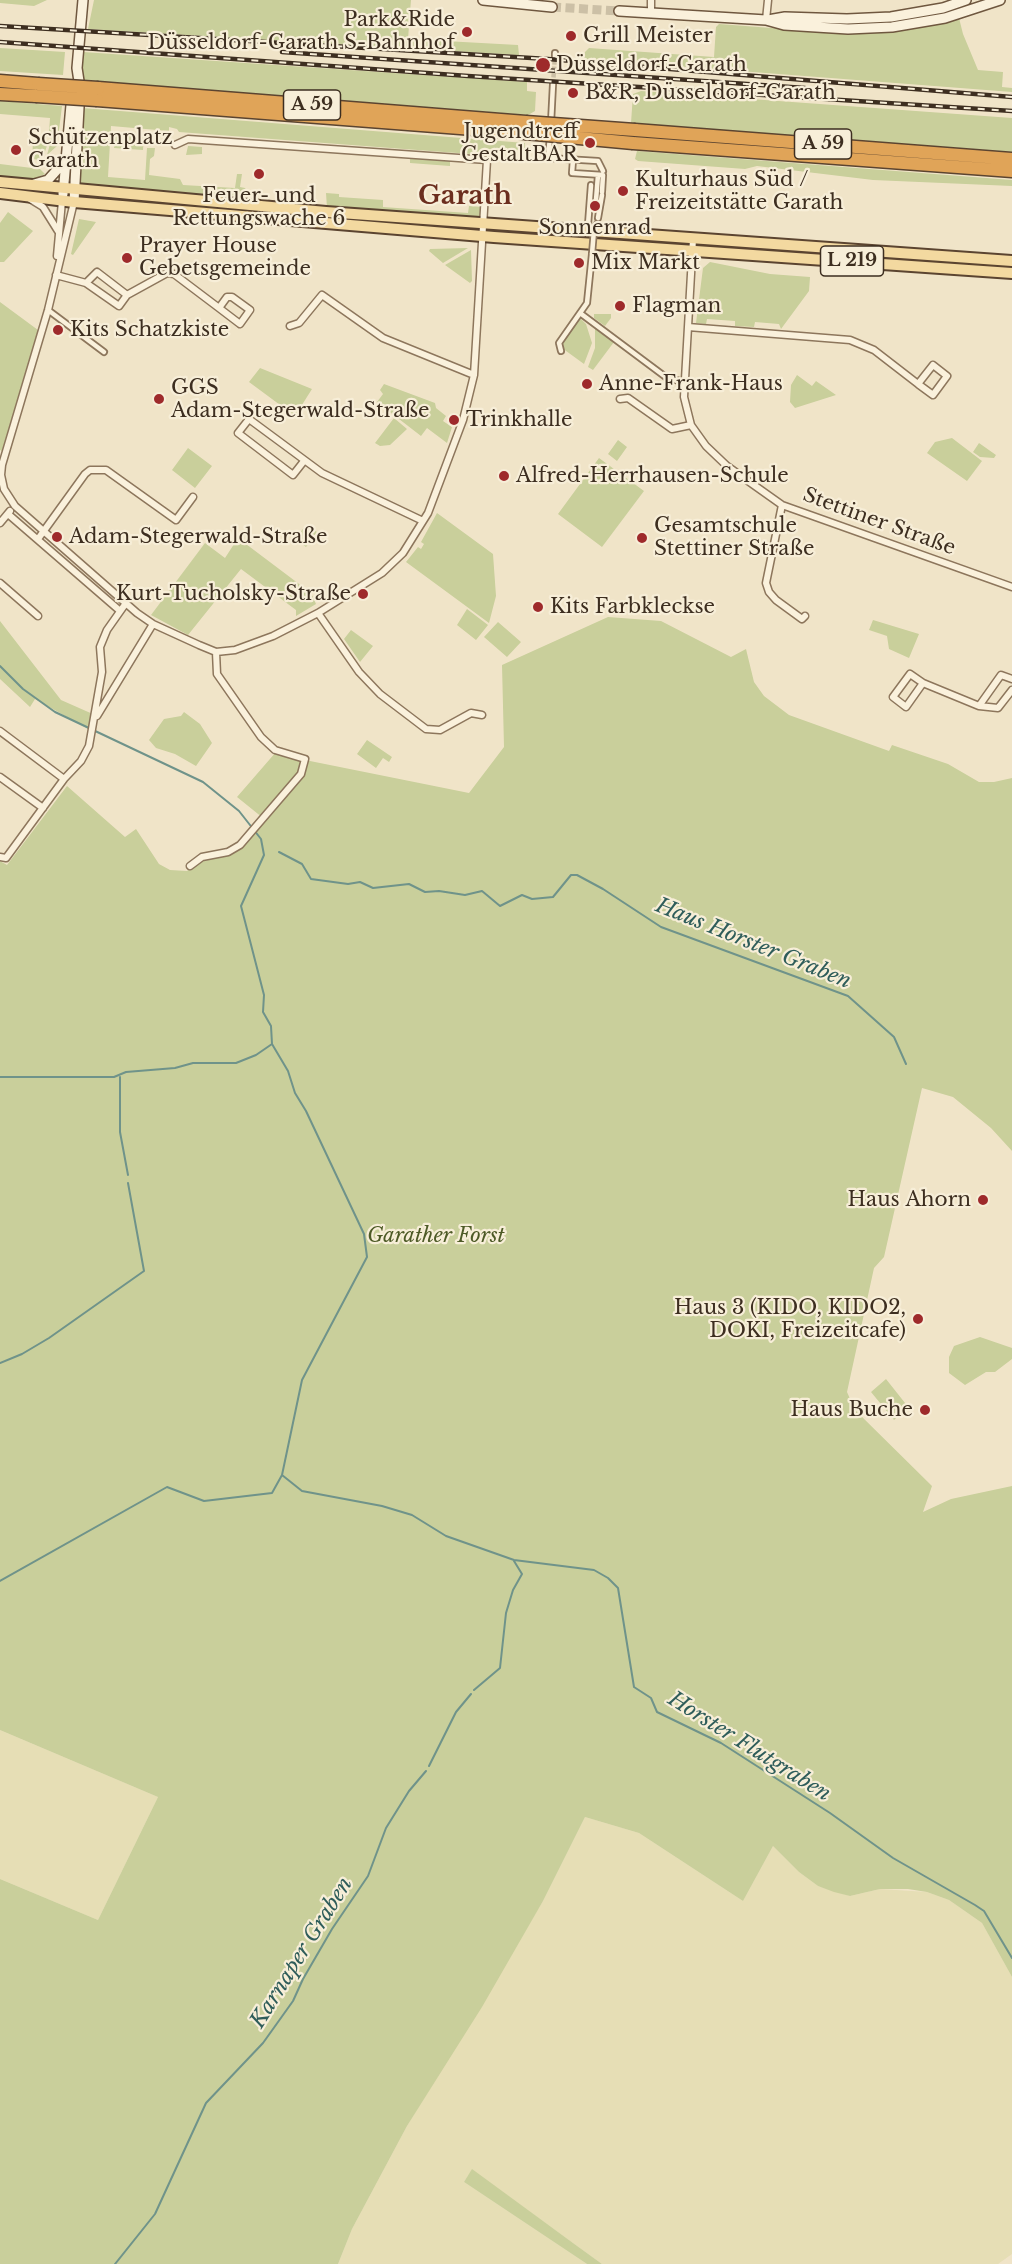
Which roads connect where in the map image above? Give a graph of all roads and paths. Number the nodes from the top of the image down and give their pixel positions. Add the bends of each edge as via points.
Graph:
1 (83, 0) edge
2 (483, 0) edge
3 (651, 0) edge
4 (768, 0) edge
5 (966, 0) edge
6 (1000, 0) edge
7 (552, 7) tunnel mouth
8 (619, 11) tunnel mouth
9 (651, 12) junction
10 (766, 20) junction
11 (77, 68) junction
12 (0, 81) edge
13 (554, 84) tunnel mouth
14 (37, 90) junction
15 (0, 93) edge
16 (525, 127) junction
17 (175, 145) dead end
18 (66, 159) junction
19 (573, 159) junction
20 (1012, 159) edge
21 (603, 171) dead end
22 (1012, 171) edge
23 (591, 174) junction
24 (598, 175) junction
25 (0, 182) edge
26 (30, 185) junction
27 (0, 193) edge
28 (68, 195) junction
29 (24, 196) junction
30 (597, 202) junction
31 (590, 205) junction
32 (484, 224) junction
33 (594, 230) junction
34 (59, 233) junction
35 (482, 236) junction
36 (692, 244) junction
37 (1012, 261) edge
38 (1012, 273) edge
39 (56, 275) junction
40 (86, 283) junction
41 (127, 295) junction
42 (219, 308) junction
43 (48, 310) junction
44 (580, 313) junction
45 (290, 326) dead end
46 (688, 327) junction
47 (561, 351) dead end
48 (104, 352) dead end
49 (474, 375) junction
50 (684, 382) junction
51 (918, 384) junction
52 (620, 399) dead end
53 (691, 425) junction
54 (303, 461) junction
55 (1, 482) edge
56 (193, 496) dead end
57 (782, 505) junction
58 (15, 506) junction
59 (8, 514) junction
60 (423, 521) junction
61 (0, 523) edge
62 (43, 531) junction
63 (38, 539) junction
64 (0, 583) edge
65 (1012, 587) edge
66 (126, 603) junction
67 (119, 610) junction
68 (318, 613) junction
69 (39, 616) dead end
70 (805, 616) dead end
71 (153, 624) junction
72 (216, 652) junction
73 (1012, 679) edge
74 (923, 683) junction
75 (1012, 690) edge
76 (979, 706) junction
77 (482, 715) dead end
78 (96, 716) junction
79 (0, 731) edge
80 (0, 777) edge
81 (64, 779) junction
82 (43, 808) junction
83 (0, 857) edge
84 (190, 866) dead end

1 - 11 main road
2 - 7 main road
3 - 9 street
4 - 10 street
5 - 10 main road via 891,17
6 - 10 main road via 945,18 892,27 814,28
8 - 9 main road
9 - 10 main road
11 - 18 main road
11 - 28 main road via 80,88
12 - 14 highway, A 59
13 - 19 street via 548,158
14 - 15 highway, A 59
14 - 16 highway, A 59, bridge
16 - 20 highway, A 59, bridge via 634,130
16 - 22 highway, A 59, bridge via 633,143
17 - 32 street via 188,139 488,160
18 - 26 main road via 48,180
18 - 28 main road
19 - 21 street via 598,161
19 - 23 street via 572,174
23 - 24 street
23 - 31 street
24 - 30 street
24 - 30 street via 603,175 604,186
25 - 26 main road, L 219
26 - 28 main road, L 219
27 - 29 main road, L 219
28 - 29 main road, L 219
28 - 32 main road, L 219
28 - 34 street
28 - 35 main road, L 219
28 - 39 street
29 - 34 street via 44,207
30 - 31 street
30 - 33 street via 598,221
31 - 33 street via 588,225
32 - 35 street
32 - 36 main road, L 219
33 - 44 street, bridge via 588,303
34 - 39 street
35 - 36 main road, L 219
35 - 49 street
36 - 37 main road, L 219
36 - 38 main road, L 219
36 - 46 street, Stettiner Straße
39 - 40 street
39 - 43 street
40 - 41 street via 97,272
40 - 41 street via 119,306
41 - 42 street via 159,275 171,273
42 - 42 street via 227,297 232,297 249,310 240,324
43 - 48 street
43 - 55 street via 2,465
44 - 47 street via 559,343
44 - 50 street via 667,378
45 - 49 street via 299,323 322,295 382,338
46 - 50 street, Stettiner Straße
46 - 51 street via 850,340 874,350
49 - 60 street via 463,420
50 - 53 street, Stettiner Straße
51 - 51 street via 933,395 947,376 933,365
52 - 53 street via 628,398 672,429
53 - 57 street, Stettiner Straße via 714,455
54 - 54 street via 249,419 238,434 293,475
54 - 60 street
55 - 58 street
56 - 62 street via 176,520 106,470 96,469 85,474
57 - 65 street, Stettiner Straße
57 - 70 street via 766,586 788,609 802,619
58 - 59 street
58 - 62 street
59 - 61 street
59 - 63 street
60 - 68 street via 403,553 382,573
62 - 63 street
62 - 66 street
63 - 67 street
64 - 69 street
66 - 67 street
66 - 71 street
67 - 78 street via 99,647 102,672
68 - 72 street via 250,645
68 - 77 street via 359,672 380,694 426,729 440,730 475,712
71 - 72 street
71 - 78 street
72 - 84 street via 217,674 261,737 275,750 305,759 301,774 233,850 202,856
73 - 76 street via 1001,675
74 - 74 street via 906,707 893,697 910,674
74 - 76 street
75 - 76 street via 998,708
78 - 81 street via 81,761
79 - 81 street
80 - 82 street
81 - 82 street
82 - 83 street via 6,858

